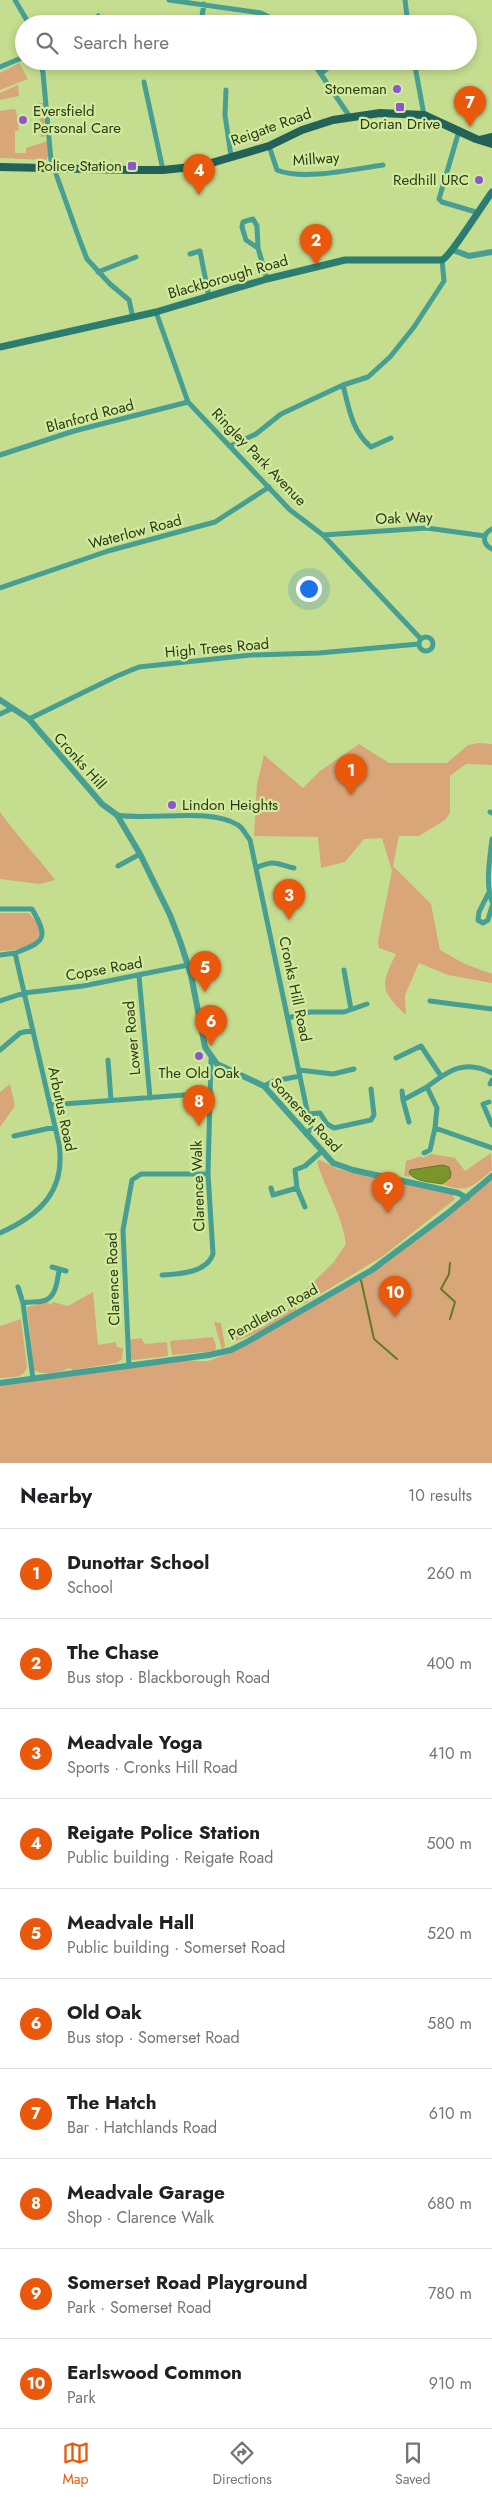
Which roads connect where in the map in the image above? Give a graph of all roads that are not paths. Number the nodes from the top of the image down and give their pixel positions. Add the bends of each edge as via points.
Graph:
1 (15, 0) edge
2 (170, 0) edge
3 (405, 0) edge
4 (204, 4) junction
5 (24, 15) edge
6 (202, 15) edge
7 (265, 15) edge
8 (407, 15) edge
9 (15, 61) edge
10 (0, 67) edge
11 (42, 70) edge
12 (318, 70) edge
13 (326, 70) edge
14 (416, 70) edge
15 (321, 74) junction
16 (144, 82) dead end
17 (226, 90) dead end
18 (424, 115) junction
19 (350, 117) junction
20 (458, 131) junction
21 (492, 142) edge
22 (269, 146) junction
23 (231, 156) junction
24 (382, 165) dead end
25 (0, 167) edge
26 (54, 168) junction
27 (163, 170) junction
28 (492, 192) edge
29 (476, 212) junction
30 (258, 248) junction
31 (454, 250) junction
32 (492, 252) edge
33 (190, 254) dead end
34 (136, 257) dead end
35 (442, 260) junction
36 (98, 272) junction
37 (267, 279) junction
38 (209, 297) junction
39 (156, 312) junction
40 (133, 318) junction
41 (0, 347) edge
42 (343, 385) junction
43 (188, 402) junction
44 (391, 438) dead end
45 (230, 446) junction
46 (0, 455) edge
47 (269, 487) junction
48 (492, 529) edge
49 (323, 535) junction
50 (485, 536) junction
51 (492, 549) edge
52 (0, 588) edge
53 (420, 641) joint
54 (0, 700) edge
55 (11, 709) junction
56 (0, 714) edge
57 (29, 719) junction
58 (117, 815) junction
59 (492, 839) edge
60 (140, 854) junction
61 (118, 866) dead end
62 (256, 868) junction
63 (294, 868) dead end
64 (489, 891) junction
65 (492, 904) edge
66 (0, 909) edge
67 (15, 953) junction
68 (0, 955) edge
69 (188, 965) junction
70 (344, 970) dead end
71 (138, 976) junction
72 (24, 993) junction
73 (0, 1001) edge
74 (430, 1001) dead end
75 (367, 1004) dead end
76 (351, 1009) junction
77 (492, 1009) edge
78 (288, 1018) junction
79 (33, 1030) junction
80 (0, 1050) edge
81 (211, 1058) junction
82 (396, 1058) dead end
83 (108, 1060) dead end
84 (354, 1069) dead end
85 (300, 1073) junction
86 (492, 1073) edge
87 (441, 1076) junction
88 (264, 1086) junction
89 (427, 1087) junction
90 (371, 1089) dead end
91 (402, 1091) dead end
92 (211, 1093) junction
93 (150, 1098) junction
94 (112, 1100) junction
95 (403, 1100) junction
96 (489, 1102) dead end
97 (50, 1104) junction
98 (483, 1104) junction
99 (477, 1106) dead end
100 (308, 1114) junction
101 (409, 1122) dead end
102 (492, 1125) edge
103 (55, 1127) junction
104 (435, 1128) junction
105 (306, 1134) junction
106 (14, 1136) dead end
107 (491, 1146) edge
108 (321, 1152) junction
109 (424, 1153) dead end
110 (208, 1174) junction
111 (492, 1176) edge
112 (271, 1188) dead end
113 (298, 1188) junction
114 (467, 1198) junction
115 (304, 1207) dead end
116 (0, 1233) edge
117 (52, 1268) dead end
118 (59, 1271) junction
119 (66, 1271) dead end
120 (162, 1275) dead end
121 (18, 1287) dead end
122 (23, 1303) junction
123 (129, 1366) junction
124 (33, 1379) junction
125 (0, 1383) edge

1 - 5 street
2 - 4 street
3 - 8 street
4 - 6 street
4 - 7 street
9 - 10 street
11 - 26 street
12 - 15 street
13 - 15 street
14 - 18 street
15 - 19 street
16 - 27 street
17 - 23 street via 225,115
18 - 19 main road, Reigate Road via 380,113
18 - 20 main road, Reigate Road
19 - 22 main road, Reigate Road via 302,130
20 - 21 main road, Reigate Road
20 - 29 street via 438,199
22 - 23 main road, Reigate Road
22 - 24 street, Millway via 277,170 285,173
23 - 27 main road, Reigate Road via 201,166
25 - 26 main road, Reigate Road
26 - 27 main road, Reigate Road
26 - 36 street via 88,259
28 - 29 main road
29 - 31 main road
30 - 30 street via 246,240 243,222 253,219 258,226
30 - 37 street
31 - 32 street via 469,256
31 - 35 main road
33 - 38 street via 200,251
34 - 36 street
35 - 37 main road, Blackborough Road via 344,260
35 - 42 street via 444,281 414,328 368,377
36 - 40 street via 129,300
37 - 38 main road, Blackborough Road
38 - 39 main road, Blackborough Road
39 - 40 main road, Blackborough Road
39 - 43 street, Ringley Park Avenue
40 - 41 main road, Blackborough Road
42 - 44 street via 352,424 362,440 371,447
42 - 45 street via 281,414 256,434
43 - 45 street, Ringley Park Avenue
43 - 46 street, Blanford Road via 74,431
45 - 47 street, Ringley Park Avenue
47 - 49 street, Ringley Park Avenue via 290,510
47 - 52 street, Waterlow Road via 215,522 108,551
48 - 50 street
49 - 50 street, Oak Way via 427,528
49 - 53 street, Ringley Park Avenue
50 - 51 street via 485,543
53 - 57 street, High Trees Road via 140,668
54 - 55 street
55 - 56 street
55 - 57 street
57 - 58 street, Cronks Hill via 102,804
58 - 60 street
58 - 62 street, Cronks Hill Road via 227,819 240,826 250,840
59 - 64 street
60 - 61 street
60 - 69 street via 170,915
62 - 63 street via 270,862 281,862
62 - 78 street, Cronks Hill Road
64 - 65 street
64 - 65 street via 478,920 483,923 488,920
66 - 67 street via 32,909 43,927 36,945
67 - 68 street
67 - 72 street, Arbutus Road
69 - 71 street, Copse Road
69 - 81 street via 204,1041
70 - 76 street
71 - 72 street, Copse Road
71 - 93 street, Lower Road
72 - 73 street, Copse Road
72 - 79 street, Arbutus Road
74 - 77 street
75 - 76 street
76 - 78 street via 334,1013 310,1012
78 - 85 street, Cronks Hill Road
79 - 80 street via 20,1033
79 - 97 street, Arbutus Road
81 - 88 street, Somerset Road via 217,1064
81 - 92 street, Clarence Walk
82 - 87 street via 421,1046
83 - 94 street
84 - 85 street via 333,1074
85 - 88 street
85 - 100 street, Cronks Hill Road
86 - 87 street via 471,1065
87 - 89 street
88 - 105 street, Somerset Road
89 - 95 street
89 - 104 street via 438,1108
90 - 100 street via 374,1115 371,1120 334,1128 320,1113
91 - 95 street
92 - 93 street
92 - 110 street, Clarence Walk
93 - 94 street
94 - 97 street
95 - 101 street
96 - 98 street
97 - 103 street, Arbutus Road
98 - 99 street
98 - 102 street
100 - 105 street, Cronks Hill Road via 311,1129
103 - 106 street
103 - 116 street, Arbutus Road via 60,1159 53,1190 36,1214
104 - 107 street
104 - 109 street via 430,1150
105 - 108 street, Somerset Road
108 - 113 street via 295,1170
108 - 114 street, Somerset Road via 343,1168 458,1193
110 - 120 street, Clarence Walk via 213,1257 201,1267
110 - 123 street, Clarence Road via 141,1174 132,1180 123,1230
111 - 114 street, Pendleton Road
112 - 113 street via 273,1195
113 - 115 street
114 - 123 street, Pendleton Road via 372,1270 231,1350 209,1356
117 - 118 street
118 - 119 street
118 - 122 street via 54,1292 48,1299
121 - 122 street
122 - 124 street
123 - 124 street, Pendleton Road
124 - 125 street, Pendleton Road

